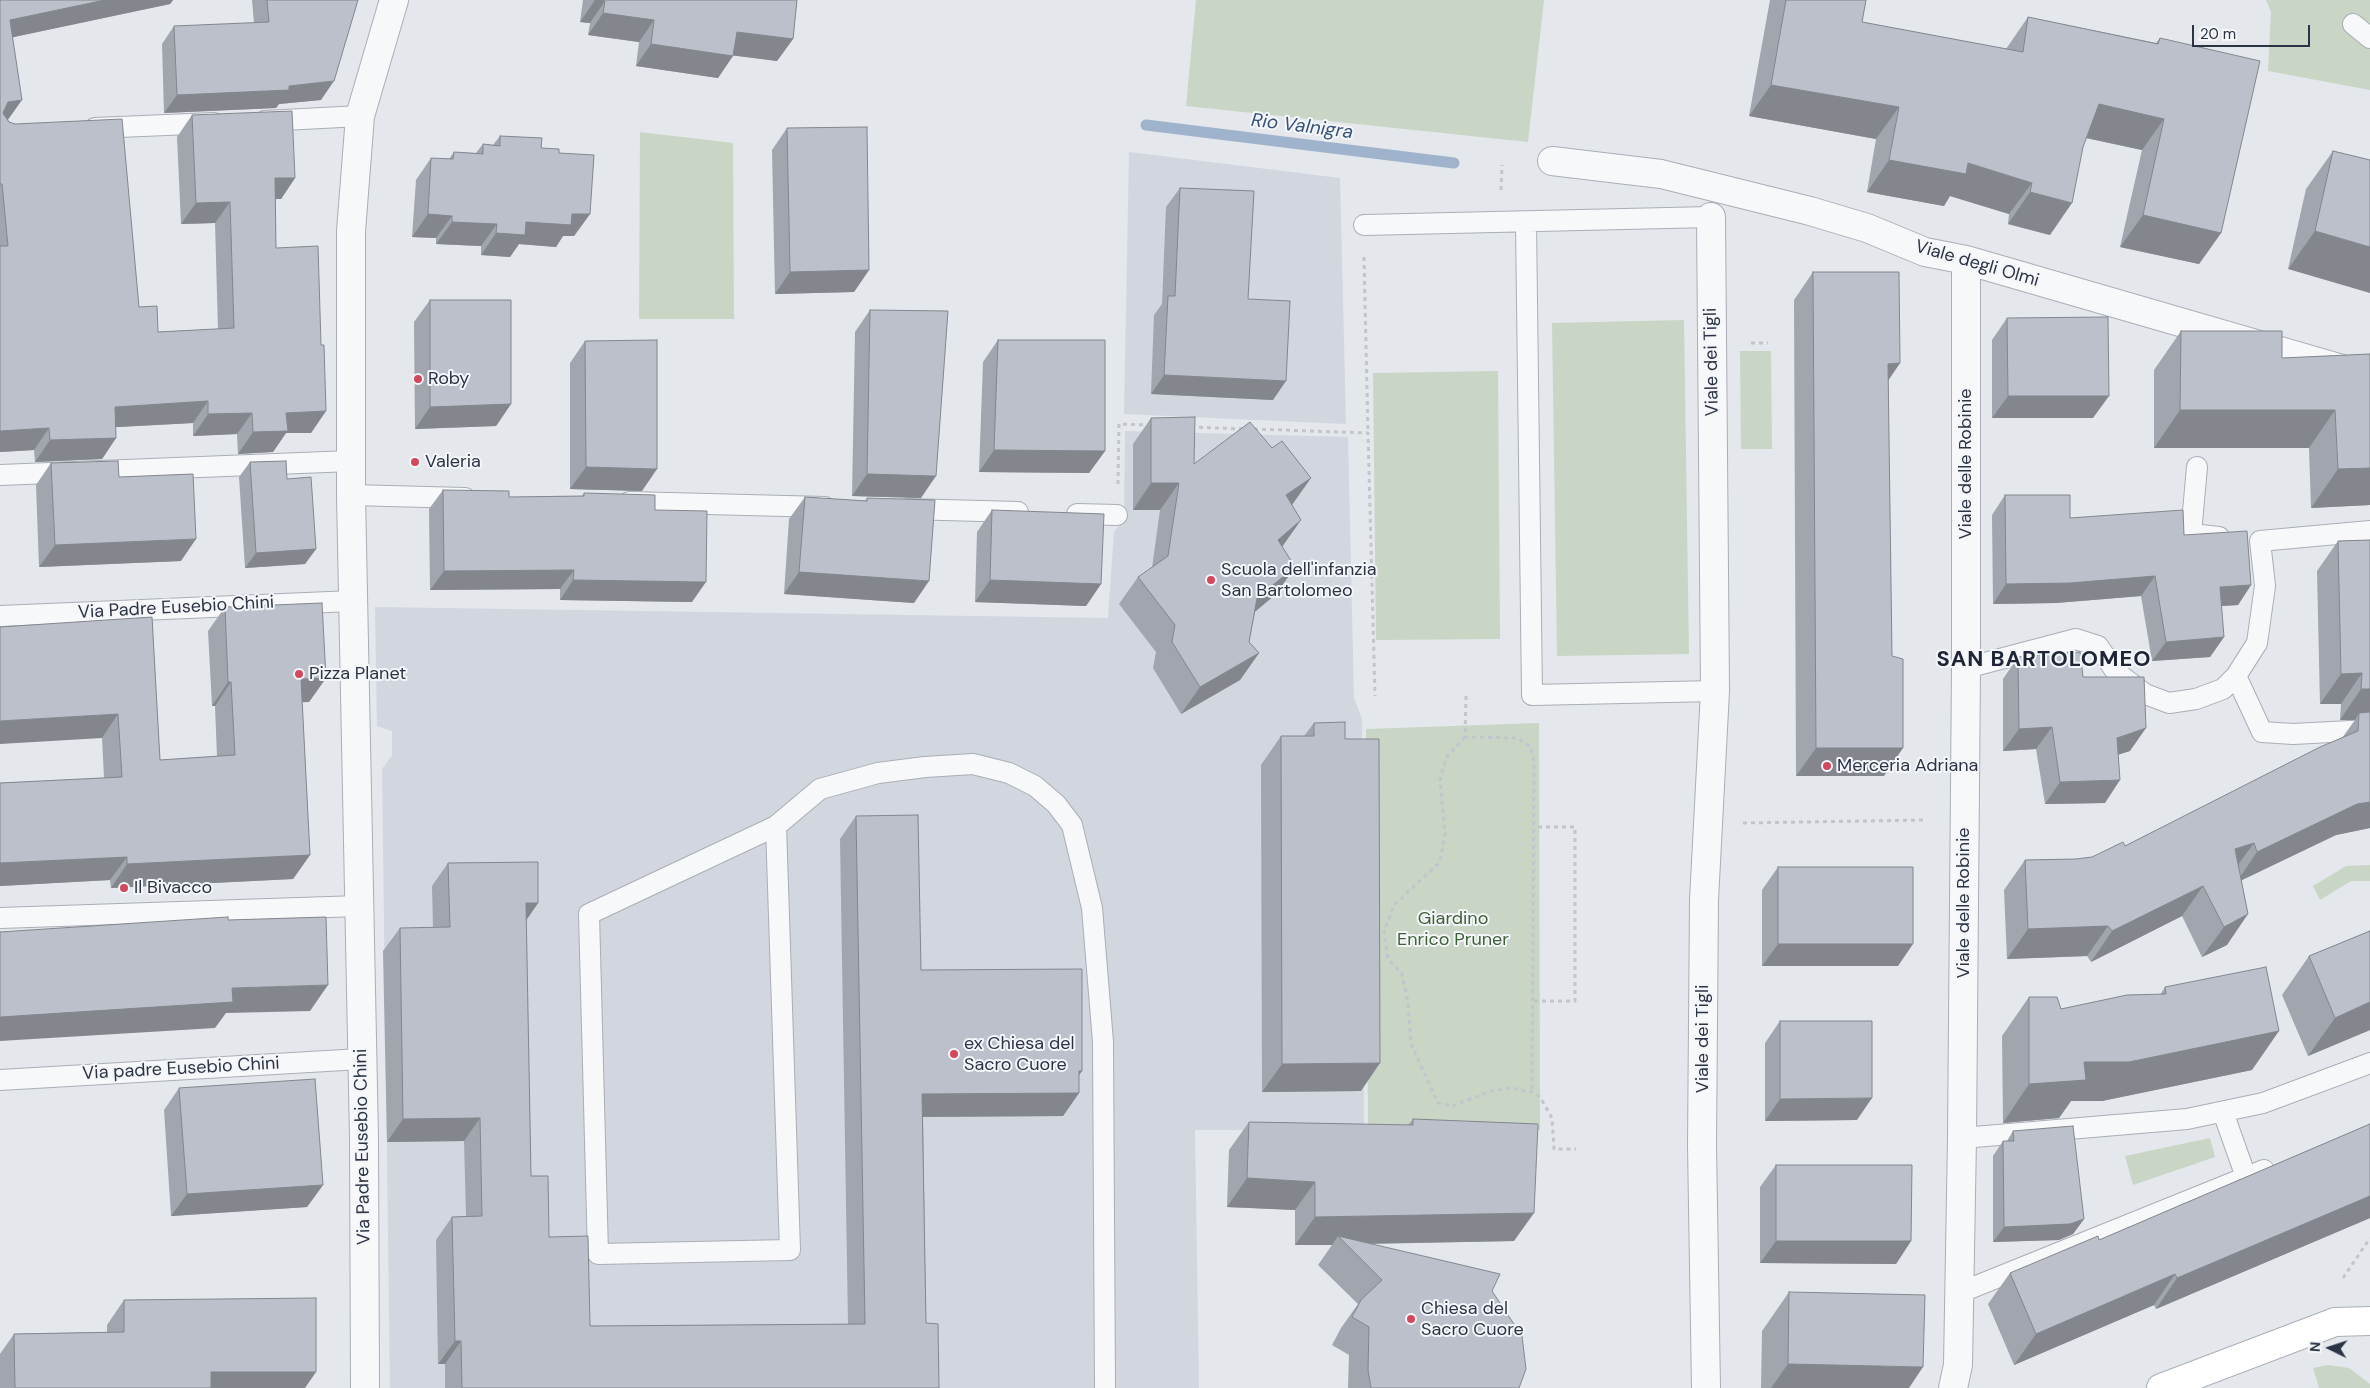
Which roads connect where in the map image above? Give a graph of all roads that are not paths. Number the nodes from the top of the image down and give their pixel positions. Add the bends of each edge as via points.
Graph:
1 (394, 0) edge
2 (2353, 24) dead end
3 (2370, 38) edge
4 (360, 116) junction
5 (78, 129) edge
6 (1552, 161) dead end
7 (1711, 217) joint
8 (1526, 222) junction
9 (1364, 226) road end
10 (1966, 260) junction
11 (2370, 377) edge
12 (351, 461) junction
13 (2198, 467) dead end
14 (0, 476) edge
15 (351, 495) junction
16 (479, 498) edge
17 (607, 502) edge
18 (843, 508) edge
19 (892, 509) edge
20 (1117, 515) road end
21 (2370, 531) edge
22 (2260, 540) junction
23 (353, 601) junction
24 (0, 616) edge
25 (1966, 668) junction
26 (2236, 676) junction
27 (1715, 691) junction
28 (2370, 730) edge
29 (776, 826) junction
30 (359, 906) junction
31 (0, 918) edge
32 (361, 1060) junction
33 (2370, 1063) edge
34 (0, 1080) edge
35 (2223, 1112) junction
36 (1962, 1138) junction
37 (2282, 1163) edge
38 (2246, 1177) junction
39 (1960, 1293) junction
40 (2370, 1321) edge
41 (365, 1388) edge
42 (1105, 1388) edge
43 (1706, 1388) edge
44 (1953, 1388) edge
45 (2161, 1388) edge

1 - 4 street, Via Padre Eusebio Chini
2 - 3 lane
4 - 5 lane
4 - 12 street, Via Padre Eusebio Chini via 351,231
6 - 10 street, Viale degli Olmi via 1661,174 1704,184 1867,228 1925,252
7 - 8 lane, Viale dei Tigli
7 - 27 street, Viale dei Tigli
8 - 9 lane, Viale dei Tigli
8 - 27 lane via 1532,695
10 - 11 street, Viale degli Olmi
10 - 25 street, Viale delle Robinie
12 - 14 lane
12 - 15 street, Via Padre Eusebio Chini
13 - 22 lane via 2191,534
15 - 16 lane
15 - 23 street, Via Padre Eusebio Chini
17 - 18 lane
19 - 20 lane
21 - 22 lane
22 - 26 lane via 2264,586 2257,643
23 - 24 lane, Via Padre Eusebio Chini
23 - 30 street, Via Padre Eusebio Chini
25 - 26 lane via 2076,639 2098,646 2116,672 2145,694 2169,703 2196,699 2223,688
25 - 36 street, Viale delle Robinie
26 - 28 lane via 2262,732 2293,734
27 - 43 street, Viale dei Tigli via 1704,900 1702,1145
29 - 29 lane via 589,914 598,1254 790,1250
29 - 42 lane via 820,789 878,773 973,764 1009,773 1035,786 1056,804 1072,825 1092,908 1103,1042
30 - 31 lane
30 - 32 street, Via Padre Eusebio Chini
32 - 34 lane, Via padre Eusebio Chini
32 - 41 street, Via Padre Eusebio Chini
33 - 35 lane via 2263,1103
35 - 36 lane via 2187,1119
35 - 38 lane
36 - 39 street, Viale delle Robinie
37 - 38 lane
38 - 39 lane
39 - 44 street, Viale delle Robinie via 1958,1365
40 - 45 main road via 2335,1322

